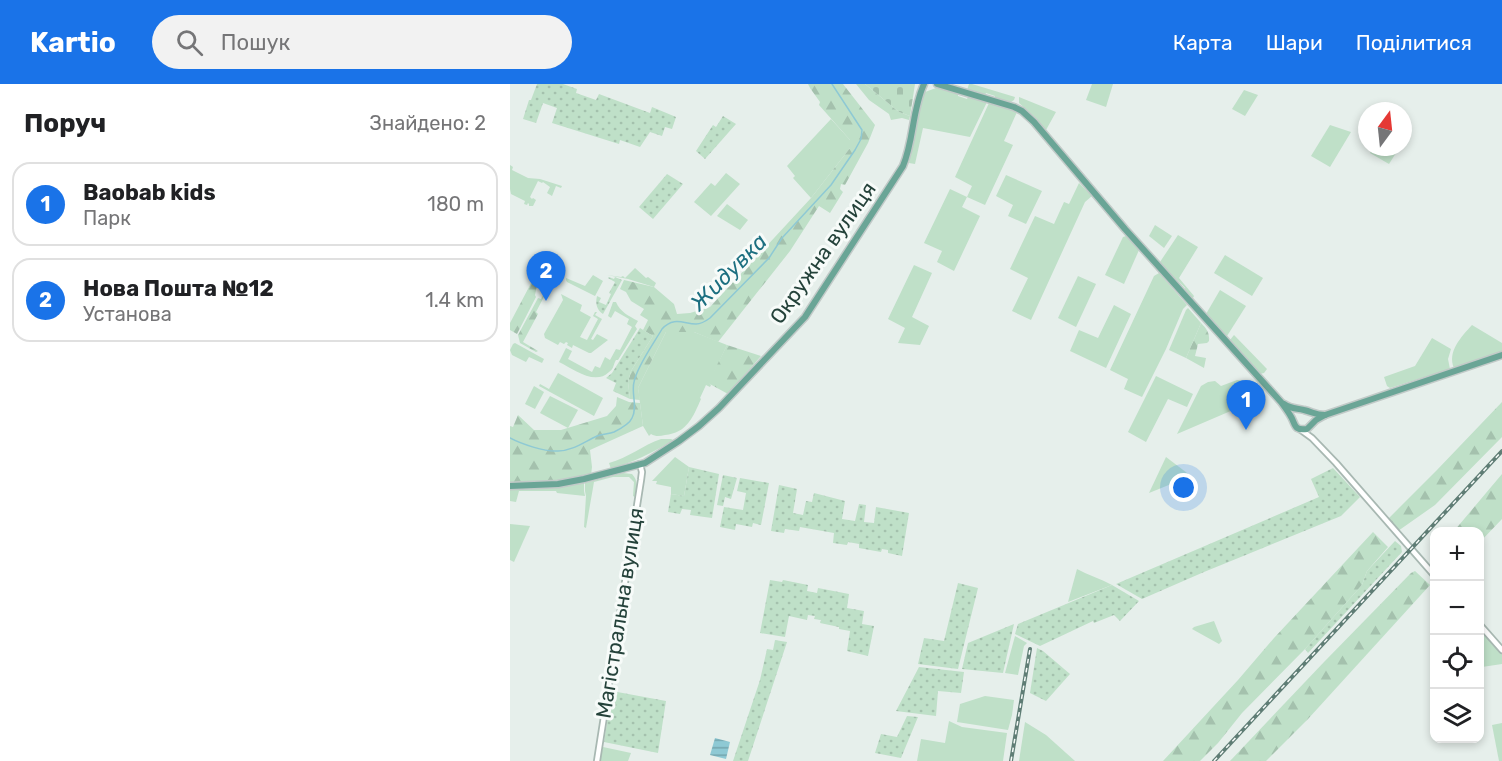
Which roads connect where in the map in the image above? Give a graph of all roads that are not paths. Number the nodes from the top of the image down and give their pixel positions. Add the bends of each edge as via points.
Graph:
1 (924, 84) edge
2 (937, 84) edge
3 (1502, 355) edge
4 (1281, 402) junction
5 (1301, 410) junction
6 (1311, 413) junction
7 (1325, 415) junction
8 (1293, 421) junction
9 (1312, 425) junction
10 (1301, 430) junction
11 (1312, 438) junction
12 (640, 464) junction
13 (510, 486) edge
14 (1430, 571) edge
15 (1484, 630) edge
16 (1502, 650) edge
17 (597, 761) edge

1 - 12 main road, Окружна вулиця via 903,166 805,317 719,408 679,441
2 - 4 main road via 1022,111
3 - 7 main road
4 - 5 main road
4 - 8 main road
5 - 6 main road
5 - 8 main road
6 - 7 main road
6 - 9 main road
7 - 9 main road
8 - 10 main road
9 - 10 main road
9 - 11 street
10 - 11 street
11 - 14 street
12 - 13 main road, Окружна вулиця via 558,484
12 - 17 street, Магістральна вулиця via 642,472
15 - 16 street

